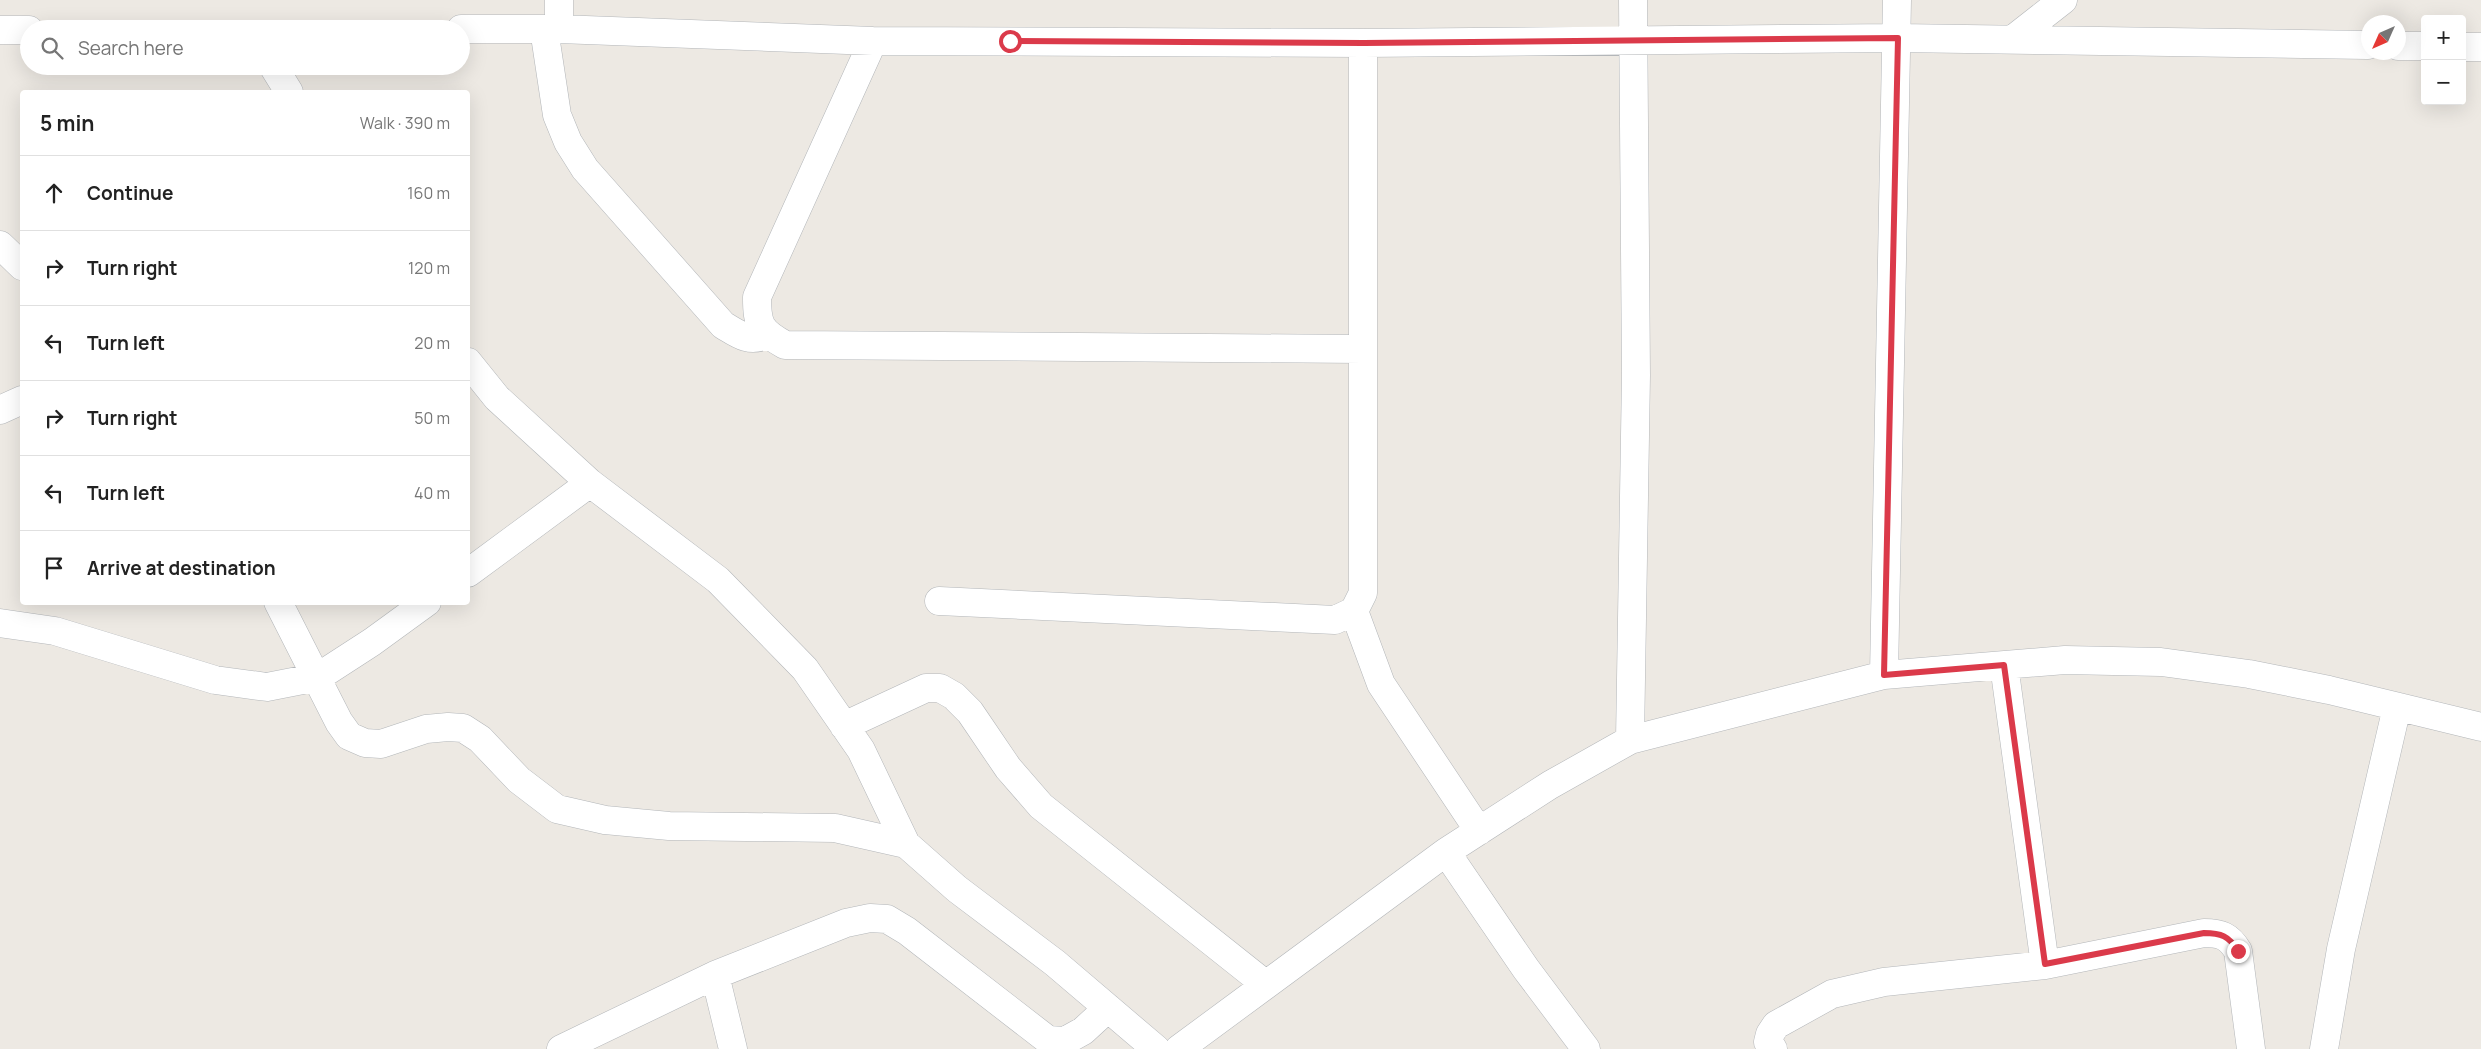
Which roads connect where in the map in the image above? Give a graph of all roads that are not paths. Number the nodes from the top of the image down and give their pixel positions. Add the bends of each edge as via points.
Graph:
1 (559, 0) edge
2 (1633, 0) edge
3 (1897, 0) edge
4 (2063, 0) edge
5 (470, 29) edge
6 (552, 29) junction
7 (0, 30) edge
8 (20, 30) edge
9 (1898, 38) junction
10 (1633, 40) junction
11 (2012, 40) junction
12 (873, 41) junction
13 (1364, 43) junction
14 (2361, 45) edge
15 (2406, 46) edge
16 (2421, 46) edge
17 (2466, 47) edge
18 (2481, 47) edge
19 (279, 75) edge
20 (288, 90) edge
21 (0, 245) edge
22 (20, 264) edge
23 (766, 334) junction
24 (1362, 349) junction
25 (470, 364) edge
26 (20, 401) edge
27 (0, 410) edge
28 (590, 483) junction
29 (470, 572) edge
30 (939, 601) dead end
31 (280, 605) edge
32 (423, 605) edge
33 (1354, 611) junction
34 (0, 623) edge
35 (2004, 665) junction
36 (1884, 675) junction
37 (318, 677) junction
38 (2397, 707) junction
39 (844, 726) junction
40 (2481, 727) edge
41 (1630, 740) junction
42 (1480, 831) junction
43 (906, 844) junction
44 (1446, 852) junction
45 (2045, 964) junction
46 (715, 975) junction
47 (1264, 984) junction
48 (1108, 1008) junction
49 (1031, 1040) edge
50 (560, 1049) edge
51 (733, 1049) edge
52 (1156, 1049) edge
53 (1179, 1049) edge
54 (1586, 1049) edge
55 (1773, 1049) edge
56 (2251, 1049) edge
57 (2324, 1049) edge

1 - 6 street
2 - 10 street
3 - 9 street
4 - 11 street
5 - 6 street
6 - 12 street
6 - 23 street via 557,115 568,142 585,169 723,324 740,336 756,340
7 - 8 street
9 - 10 street
9 - 11 street
9 - 36 street
10 - 13 street
10 - 41 street via 1636,375
11 - 14 street
12 - 13 street
12 - 23 street via 757,297 757,320
13 - 24 street
15 - 16 street
17 - 18 street
19 - 20 street
21 - 22 street
23 - 24 street via 785,345
24 - 33 street via 1363,593
25 - 28 street via 497,398
26 - 27 street
28 - 29 street
28 - 39 street via 718,580 805,670
30 - 33 street via 1335,620
31 - 37 street
32 - 37 street
33 - 42 street via 1381,684
34 - 37 street via 55,631 215,680 268,687
35 - 36 street
35 - 38 street via 2065,660 2161,662 2249,674
35 - 45 street
36 - 41 street
37 - 43 street via 349,736 365,743 381,744 426,729 463,728 480,739 519,780 557,809 605,820 669,826 835,828
38 - 40 street
38 - 57 street via 2341,949
39 - 43 street via 861,750
39 - 47 street via 926,688 940,688 954,696 970,712 1008,768 1040,806
41 - 42 street via 1550,784
42 - 44 street
43 - 48 street via 957,889 1055,963
44 - 47 street
44 - 54 street via 1526,969
45 - 55 street via 1884,982 1832,994 1776,1025 1768,1042
45 - 56 street via 2204,933 2218,933 2231,938 2238,951
46 - 49 street via 846,923 870,918 887,919 907,931
46 - 50 street
46 - 51 street
47 - 53 street
48 - 49 street via 1082,1032 1065,1041
48 - 52 street

